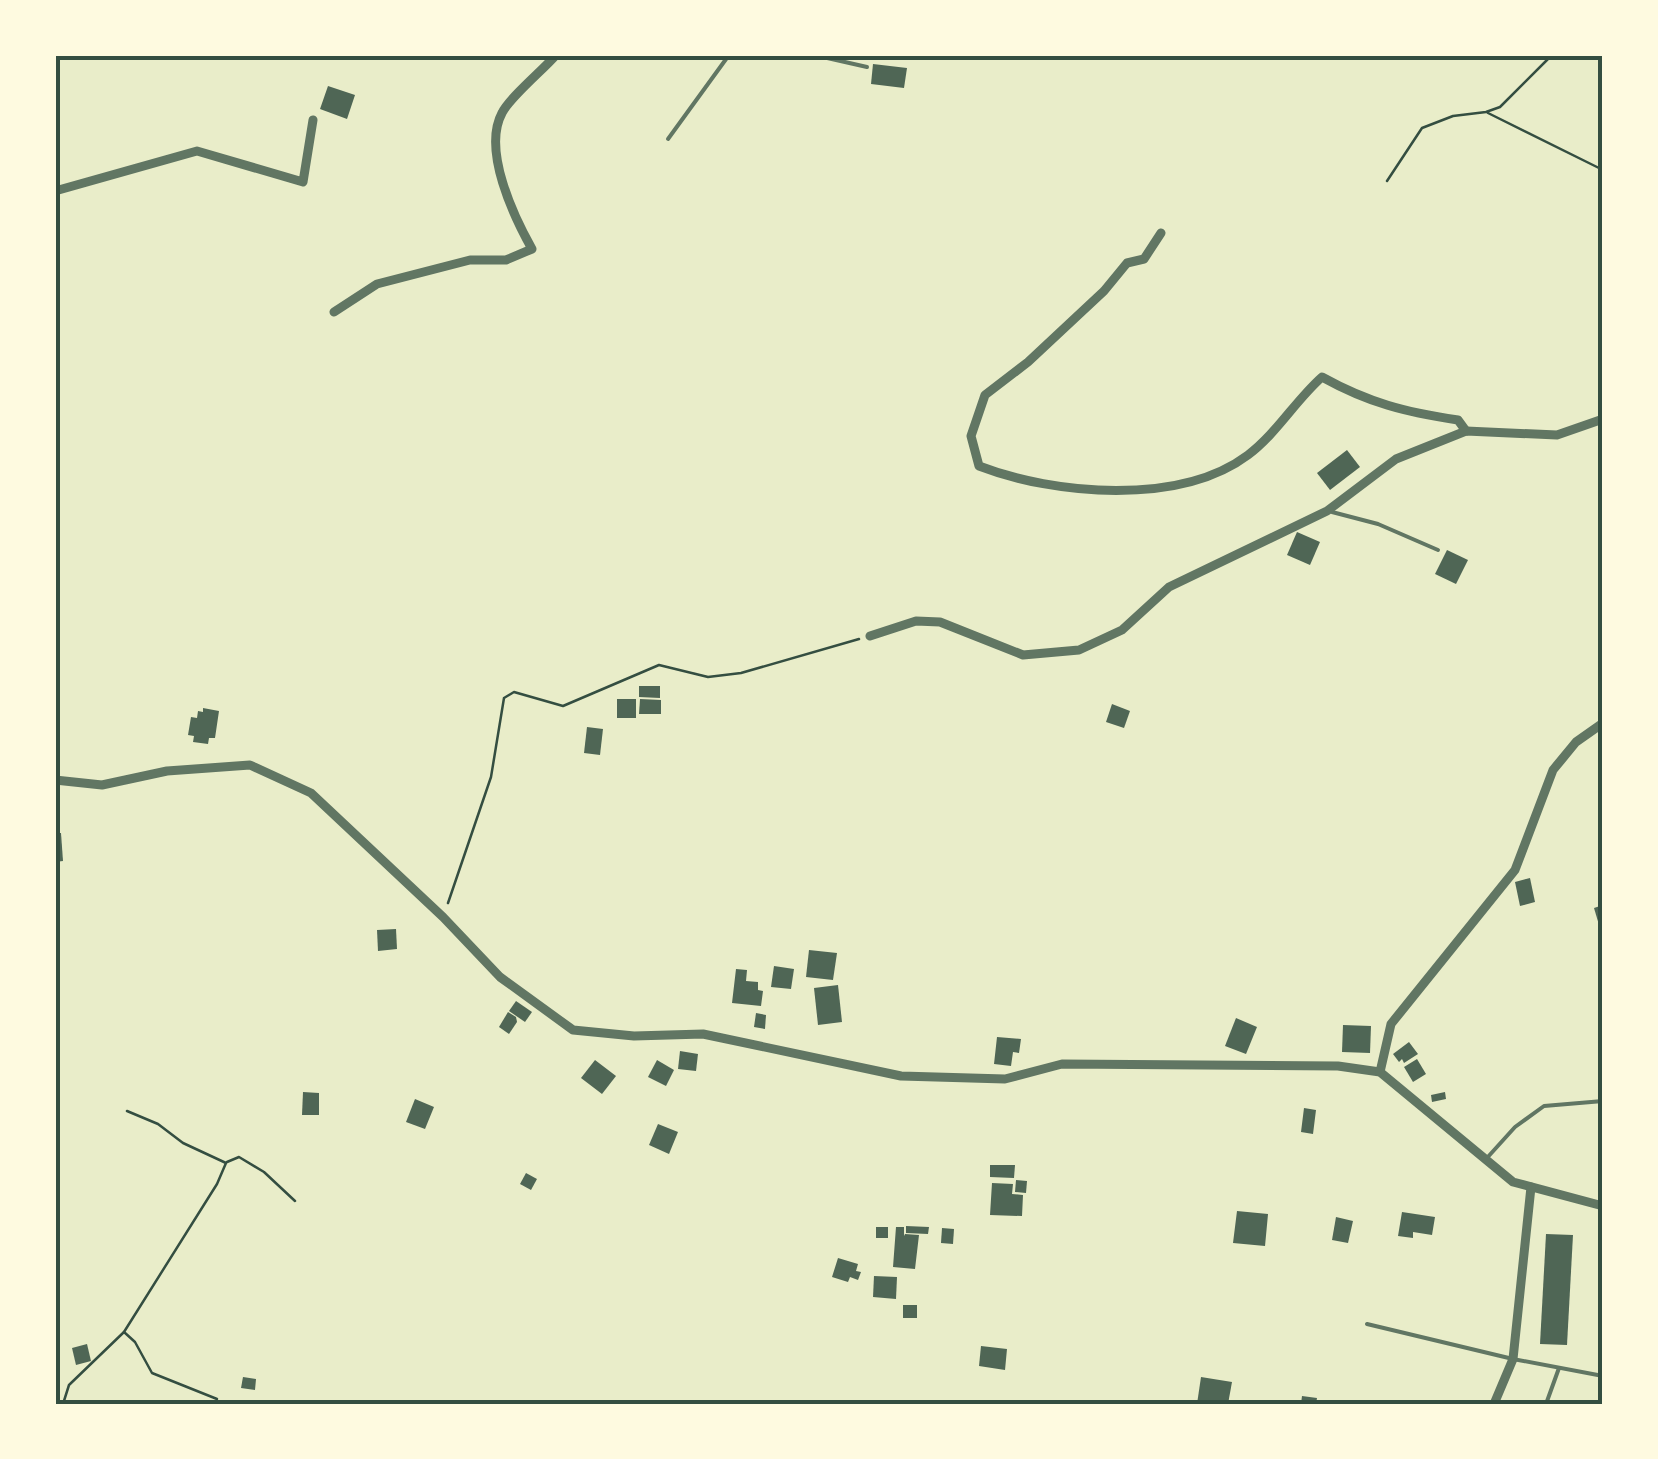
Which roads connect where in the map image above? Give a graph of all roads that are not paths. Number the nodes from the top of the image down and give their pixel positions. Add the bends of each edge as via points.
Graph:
1 (556, 55) edge
2 (729, 55) edge
3 (814, 55) edge
4 (867, 68) dead end
5 (313, 120) dead end
6 (668, 140) dead end
7 (55, 191) edge
8 (1161, 233) dead end
9 (334, 312) dead end
10 (1603, 419) edge
11 (1466, 430) junction
12 (1328, 511) junction
13 (1438, 550) dead end
14 (870, 636) road end
15 (1601, 723) edge
16 (55, 780) edge
17 (1380, 1072) junction
18 (1603, 1101) edge
19 (1486, 1160) junction
20 (1531, 1188) junction
21 (1603, 1206) edge
22 (1367, 1324) dead end
23 (1514, 1359) junction
24 (1559, 1368) junction
25 (1603, 1376) edge
26 (1494, 1404) edge
27 (1546, 1404) edge

1 - 9 street via 501,114 497,144 500,178 532,249 506,260 470,260 376,284
2 - 6 lane
3 - 4 lane
5 - 7 street via 302,182 197,151
8 - 11 street via 1144,260 1128,262 986,395 971,436 979,466 1013,479 1079,486 1140,490 1200,481 1247,456 1322,377 1402,412 1458,420
10 - 11 street via 1557,435
11 - 12 street via 1396,460
12 - 13 lane
12 - 14 street via 1170,587 1122,630 1079,650 1022,655 940,622 916,621
15 - 17 street via 1553,770 1514,870 1391,1024
16 - 17 street via 102,784 250,765 311,794 500,977 572,1030 703,1034 901,1076 1005,1079 1062,1064
17 - 19 street
18 - 19 lane via 1544,1106 1515,1126
19 - 20 street
20 - 21 street
20 - 23 street
22 - 23 lane
23 - 24 lane
23 - 26 street
24 - 25 lane
24 - 27 lane

